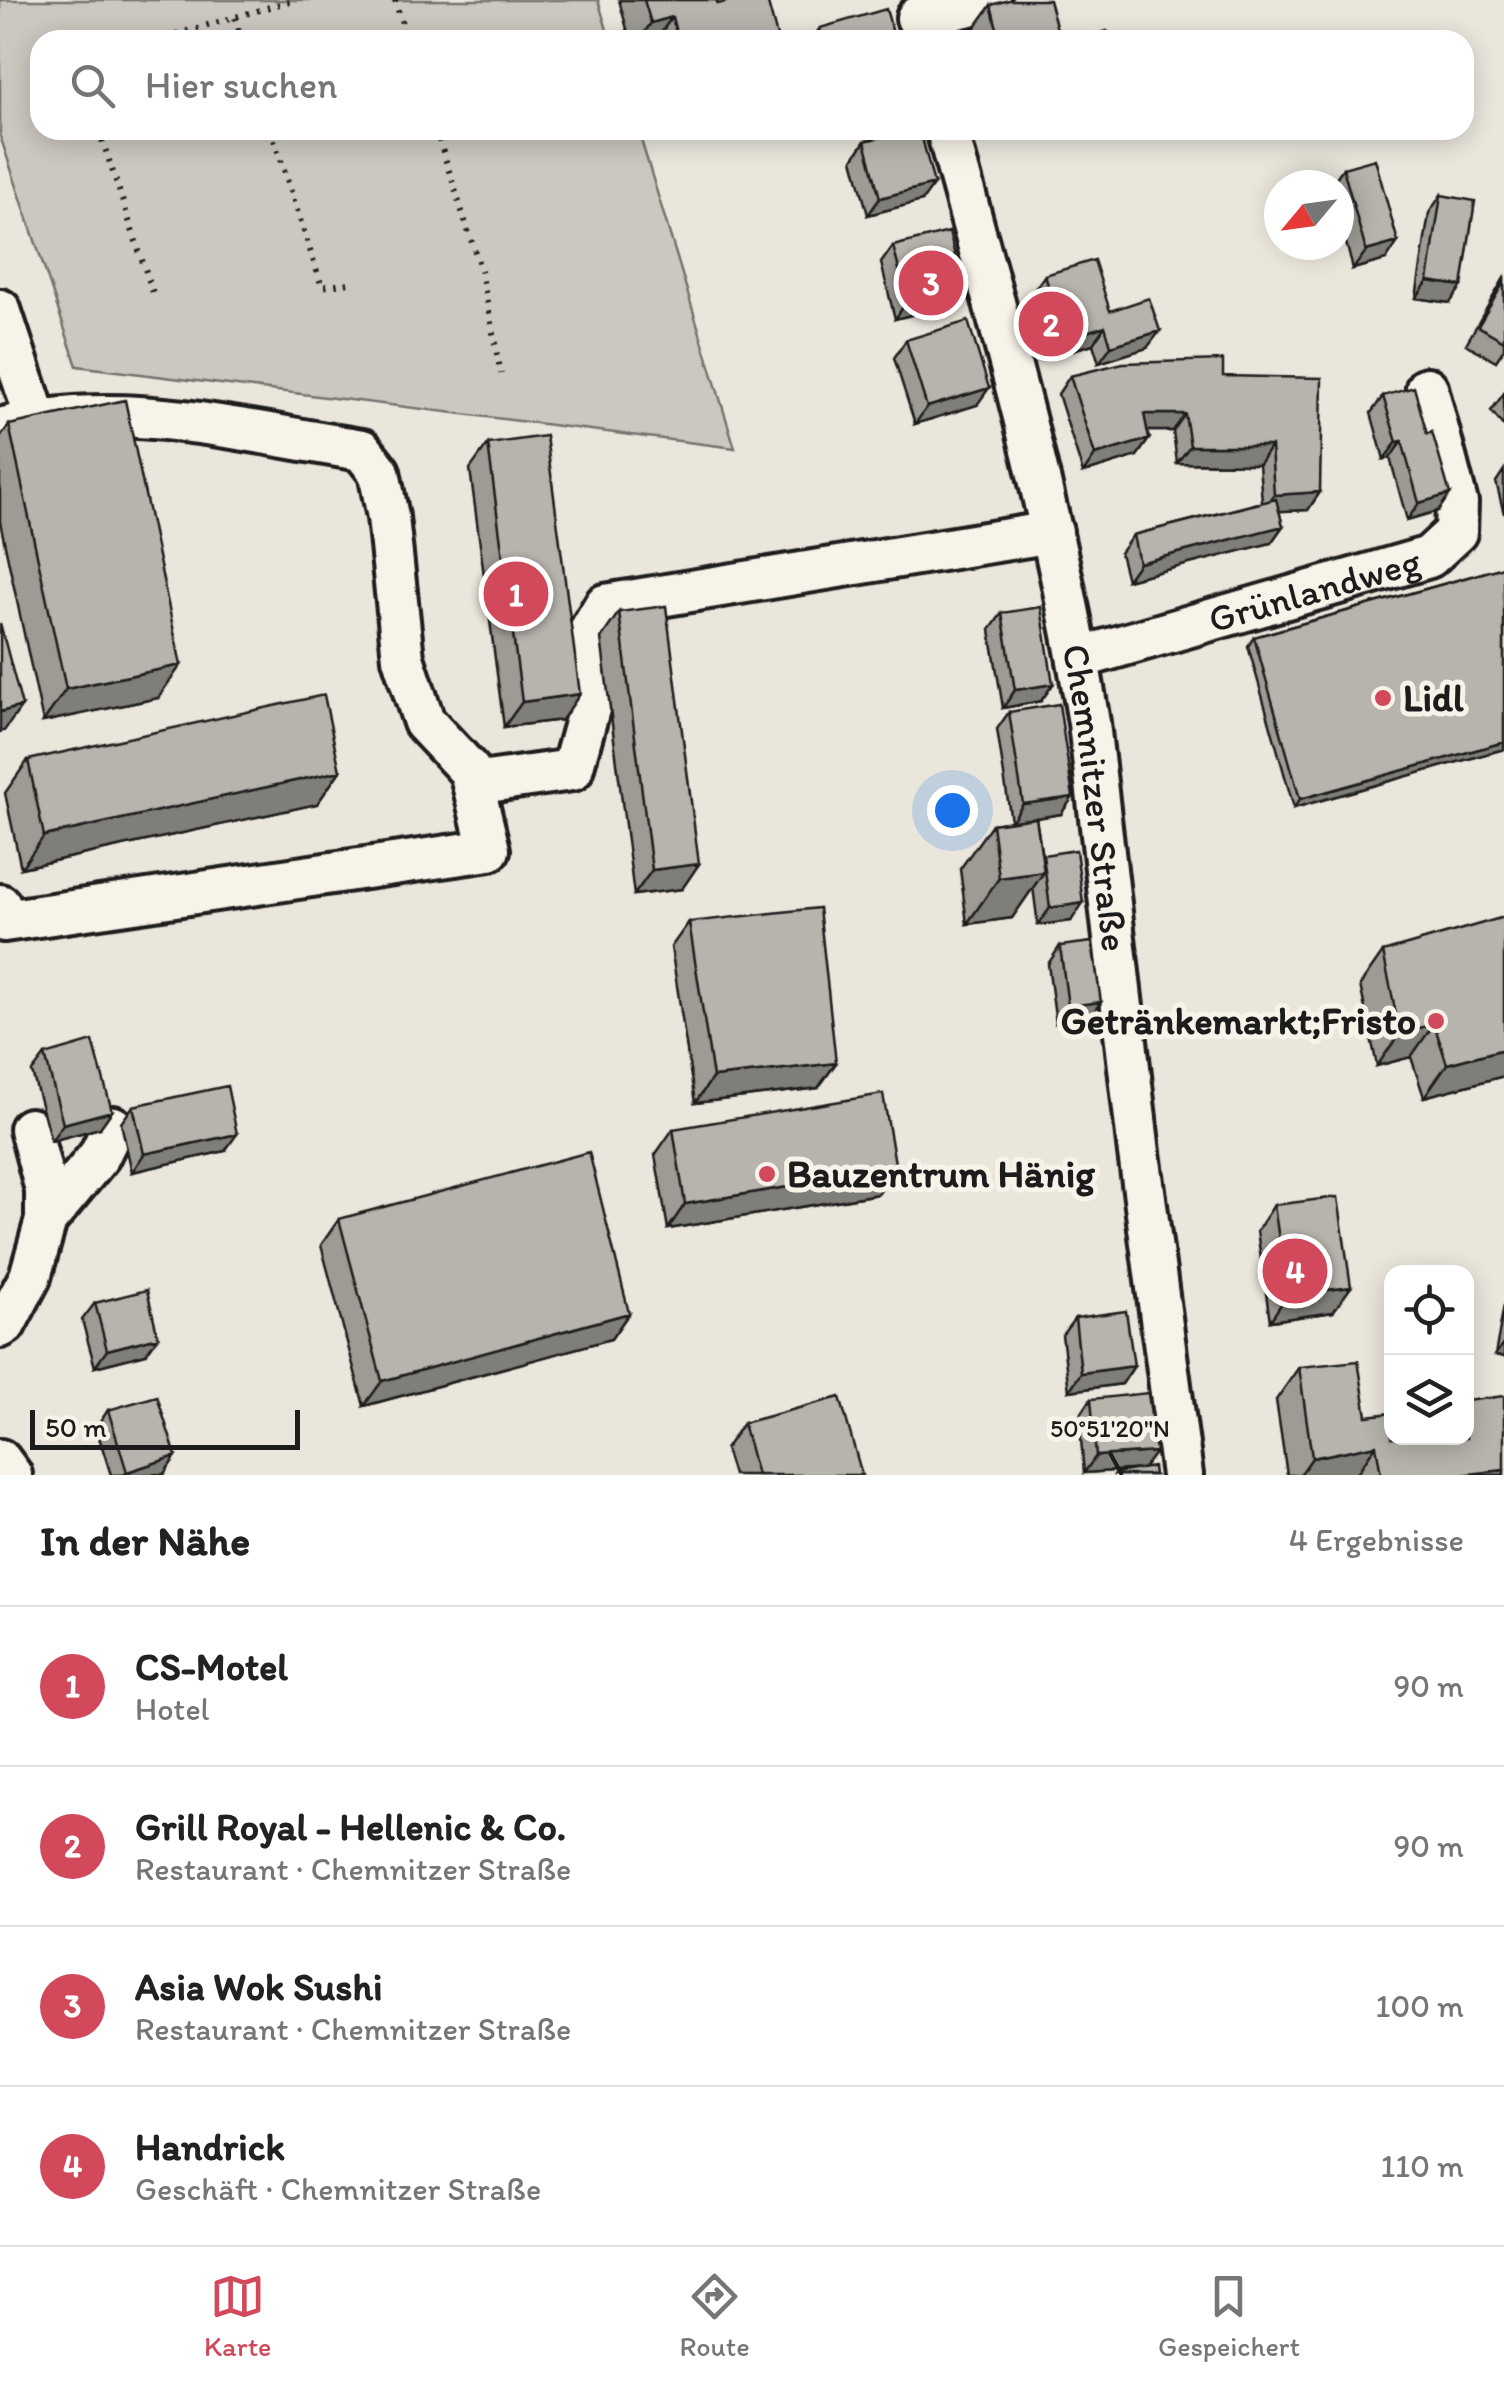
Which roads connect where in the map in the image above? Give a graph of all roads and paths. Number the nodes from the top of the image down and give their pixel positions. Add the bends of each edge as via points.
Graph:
1 (294, 0) edge
2 (395, 0) edge
3 (989, 0) edge
4 (235, 18) junction
5 (917, 19) edge
6 (192, 30) edge
7 (239, 30) edge
8 (405, 30) edge
9 (102, 140) edge
10 (274, 140) edge
11 (439, 140) edge
12 (950, 140) edge
13 (350, 283) dead end
14 (154, 296) dead end
15 (0, 310) edge
16 (501, 374) dead end
17 (1427, 388) dead end
18 (18, 424) edge
19 (1052, 532) junction
20 (1079, 658) junction
21 (474, 784) junction
22 (0, 905) edge
23 (113, 1127) edge
24 (30, 1129) dead end
25 (46, 1220) junction
26 (46, 1314) dead end
27 (2, 1326) edge
28 (0, 1460) edge
29 (11, 1475) edge
30 (1182, 1475) edge

1 - 4 path
2 - 8 path
3 - 5 street
4 - 6 path
4 - 7 path
9 - 14 path
10 - 13 path via 322,286
11 - 16 path via 481,272
12 - 19 street, Chemnitzer Straße
15 - 18 street
17 - 20 street, Grünlandweg via 1457,504 1456,532 1429,557
18 - 21 street via 119,414 362,450 379,472 404,658 424,722 470,771
19 - 20 street, Chemnitzer Straße
19 - 21 street via 605,605 586,639 590,704 572,770
20 - 30 street, Chemnitzer Straße
21 - 22 street via 489,850 4,922
23 - 25 street via 99,1156
24 - 25 street via 46,1190
25 - 27 street via 30,1277
26 - 27 street
28 - 29 street

